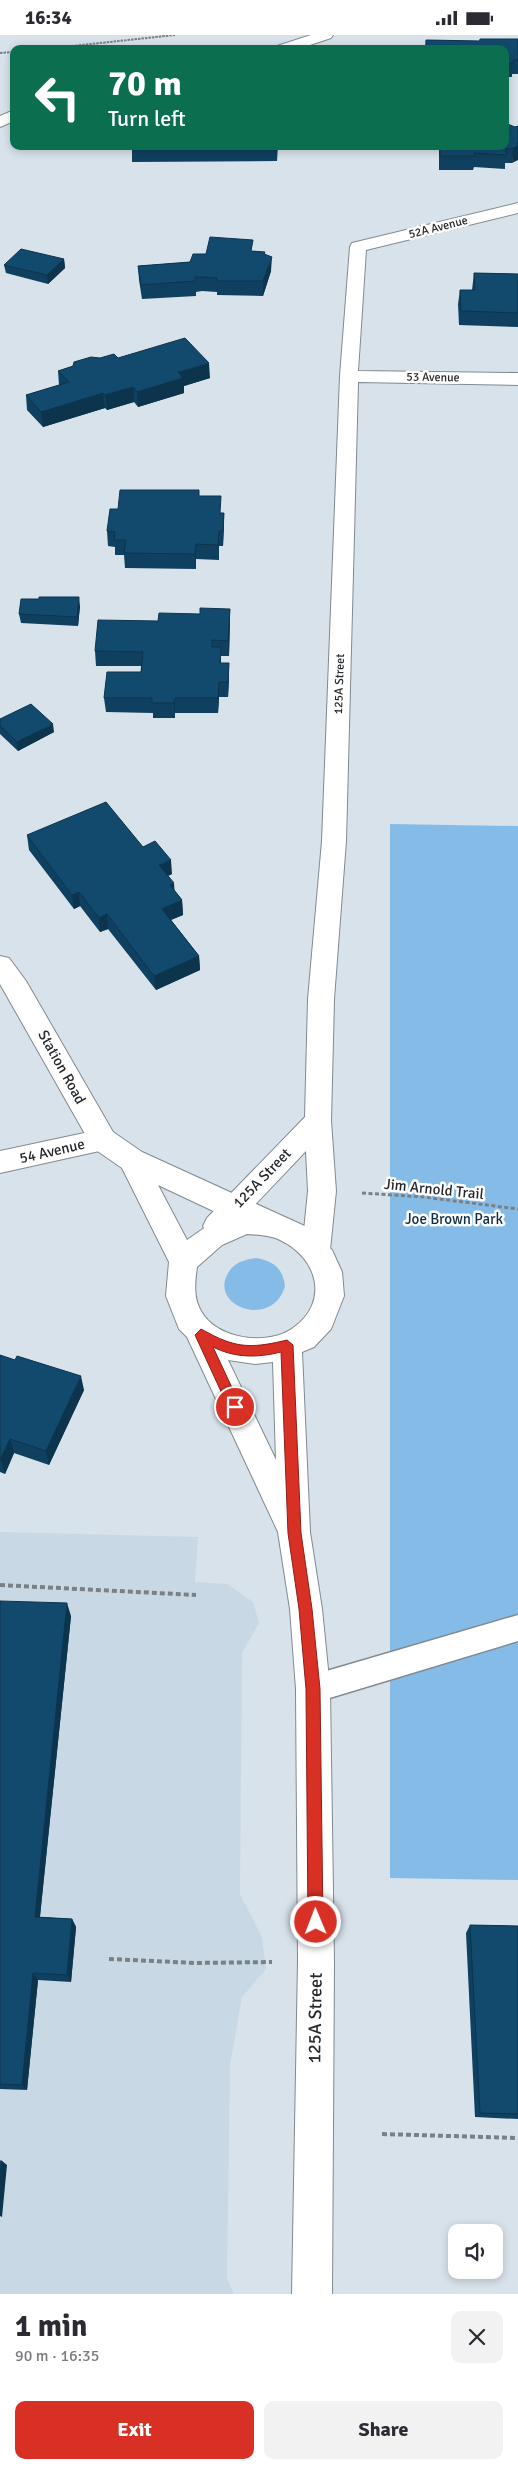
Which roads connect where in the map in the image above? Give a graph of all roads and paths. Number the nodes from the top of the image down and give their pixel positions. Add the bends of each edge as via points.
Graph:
1 (175, 35) edge
2 (326, 35) edge
3 (81, 45) edge
4 (295, 45) edge
5 (518, 208) edge
6 (358, 247) joint
7 (349, 376) junction
8 (518, 379) edge
9 (0, 965) edge
10 (318, 1121) junction
11 (103, 1140) junction
12 (132, 1160) junction
13 (0, 1162) edge
14 (358, 1193) dead end
15 (234, 1207) junction
16 (518, 1209) edge
17 (271, 1224) junction
18 (208, 1237) junction
19 (316, 1251) junction
20 (183, 1262) junction
21 (201, 1335) junction
22 (287, 1345) junction
23 (294, 1533) junction
24 (0, 1585) edge
25 (196, 1595) dead end
26 (518, 1628) edge
27 (313, 1689) junction
28 (109, 1959) dead end
29 (278, 1962) dead end
30 (382, 2134) dead end
31 (518, 2138) edge
32 (312, 2294) edge

1 - 3 path
2 - 4 street
5 - 6 street, 52A Avenue
6 - 7 street, 125A Street
7 - 8 street, 53 Avenue
7 - 10 street, 125A Street via 334,841 320,999
9 - 11 street, Station Road via 17,987
10 - 15 street, 125A Street
10 - 19 street, 125A Street via 322,1191
11 - 12 street, Station Road
11 - 13 street, 54 Avenue
12 - 15 street, Station Road
12 - 20 street, Station Road
14 - 16 path, Jim Arnold Trail via 424,1197
15 - 17 street, Station Road
15 - 18 street, 125A Street
17 - 18 street via 247,1222 228,1226
17 - 19 street via 298,1234
18 - 20 street
19 - 22 street via 326,1265 330,1285 328,1303 319,1322 304,1336
20 - 21 street via 181,1296 188,1317
21 - 22 street via 242,1351 263,1351
21 - 23 street, 125A Street
22 - 23 street, 125A Street
23 - 27 street, 125A Street via 306,1609
24 - 25 path
26 - 27 lane
27 - 32 street, 125A Street via 316,1961
28 - 29 path
30 - 31 path

